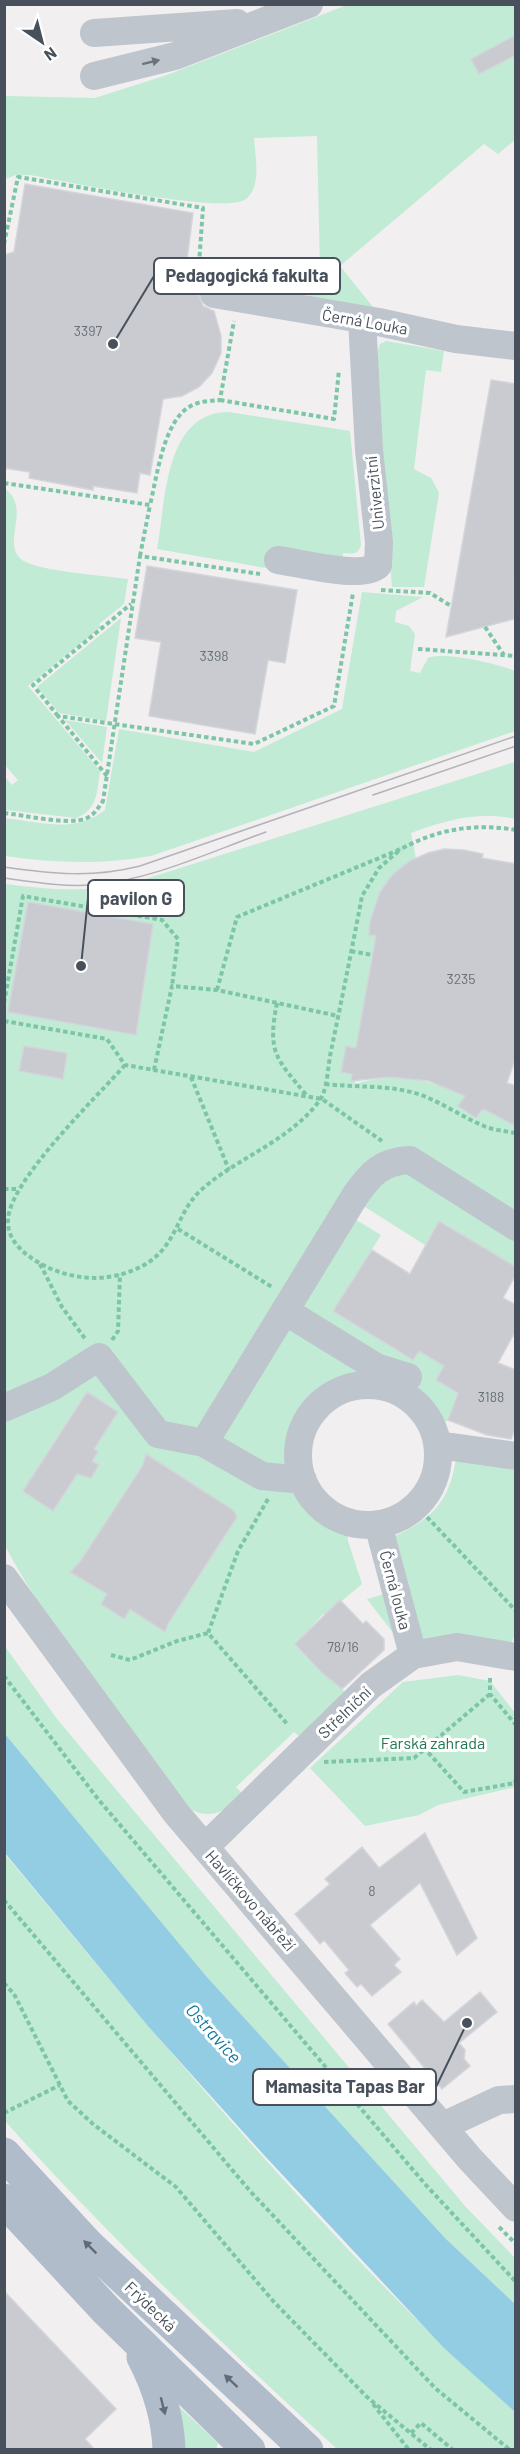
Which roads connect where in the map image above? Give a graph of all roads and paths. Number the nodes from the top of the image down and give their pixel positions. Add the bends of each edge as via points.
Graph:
1 (309, 4) edge
2 (263, 21) junction
3 (94, 33) dead end
4 (94, 76) dead end
5 (214, 294) dead end
6 (362, 319) junction
7 (234, 320) dead end
8 (516, 346) edge
9 (340, 361) dead end
10 (220, 400) junction
11 (4, 483) edge
12 (150, 505) junction
13 (140, 556) junction
14 (271, 567) joint
15 (356, 580) junction
16 (131, 604) junction
17 (451, 606) dead end
18 (485, 627) dead end
19 (418, 649) dead end
20 (504, 655) junction
21 (516, 656) edge
22 (58, 716) junction
23 (113, 725) junction
24 (107, 776) junction
25 (4, 813) edge
26 (516, 830) edge
27 (401, 849) junction
28 (351, 951) junction
29 (372, 955) dead end
30 (172, 986) junction
31 (217, 990) junction
32 (4, 1003) edge
33 (277, 1003) junction
34 (338, 1016) junction
35 (4, 1021) edge
36 (125, 1065) junction
37 (154, 1070) junction
38 (191, 1077) junction
39 (325, 1084) junction
40 (307, 1096) junction
41 (322, 1099) junction
42 (516, 1133) edge
43 (410, 1160) junction
44 (229, 1170) junction
45 (4, 1189) edge
46 (17, 1189) junction
47 (516, 1227) edge
48 (178, 1229) junction
49 (40, 1264) junction
50 (120, 1274) junction
51 (288, 1305) junction
52 (99, 1358) junction
53 (4, 1408) edge
54 (426, 1416) junction
55 (204, 1443) junction
56 (438, 1445) junction
57 (516, 1456) edge
58 (292, 1479) junction
59 (428, 1517) dead end
60 (378, 1524) junction
61 (4, 1578) edge
62 (516, 1611) edge
63 (208, 1633) junction
64 (111, 1655) dead end
65 (413, 1655) junction
66 (516, 1657) edge
67 (4, 1676) edge
68 (490, 1678) dead end
69 (490, 1694) junction
70 (288, 1725) dead end
71 (516, 1725) edge
72 (425, 1749) junction
73 (316, 1762) dead end
74 (516, 1778) edge
75 (205, 1847) junction
76 (4, 1900) edge
77 (4, 1983) edge
78 (60, 2085) junction
79 (516, 2099) edge
80 (4, 2113) edge
81 (443, 2126) junction
82 (12, 2163) edge
83 (4, 2200) edge
84 (516, 2208) edge
85 (516, 2282) edge
86 (130, 2334) junction
87 (367, 2397) junction
88 (274, 2421) junction
89 (411, 2433) junction
90 (247, 2449) edge
91 (169, 2450) edge
92 (307, 2450) edge
93 (409, 2450) edge
94 (431, 2450) edge
95 (453, 2450) edge
96 (510, 2450) edge

1 - 2 street
2 - 3 street
4 -> 2 street via 175,56
5 - 6 street, Černá Louka
6 - 8 street, Černá Louka via 456,339
6 - 15 street, Univerzitní via 379,555 378,565
7 - 10 path
9 - 10 path via 334,418
10 - 12 path via 190,406 178,416 165,446
11 - 12 path
12 - 13 path
13 - 14 path
13 - 16 path
14 - 15 street
15 - 17 path via 430,593
15 - 23 path via 334,706 254,744
16 - 22 path via 33,685
16 - 23 path
18 - 20 path
19 - 20 path
20 - 21 path
22 - 23 path
22 - 24 path
23 - 24 path
24 - 25 path via 103,801 85,819 71,821
26 - 27 path via 492,826 456,828 427,835
27 - 28 path via 379,868 362,896
27 - 31 path via 237,917
28 - 29 path
28 - 34 path
30 - 31 path
30 - 32 path via 178,939 162,920 23,896
30 - 37 path
31 - 33 path
33 - 34 path
33 - 40 path via 271,1029 273,1048
34 - 39 path
35 - 36 path via 107,1040
36 - 37 path
36 - 46 path
37 - 38 path
38 - 40 path
38 - 44 path
39 - 41 path
39 - 42 path via 353,1088 374,1085 422,1095 485,1126
40 - 41 path
41 - 43 path
41 - 44 path via 282,1136
43 - 47 street
43 - 51 street via 393,1161 370,1173
44 - 48 path via 201,1191
45 - 46 path
46 - 49 path via 8,1219 9,1232 26,1254
48 - 50 path via 152,1260
48 - 51 path
49 - 50 path via 84,1278
49 - 52 path via 62,1307
50 - 52 path via 118,1331
51 - 54 street via 376,1367 413,1379 429,1391
51 - 55 street
52 - 53 street via 52,1387
52 - 55 street via 158,1434
54 - 56 street
54 - 58 street via 416,1404 390,1388 358,1386 342,1378 308,1419
55 - 58 street via 262,1476
56 - 57 street
56 - 60 street via 435,1476 419,1503 407,1513
58 - 60 street via 333,1515 362,1525
58 - 63 path via 238,1551
59 - 62 path
60 - 65 street, Černá louka
61 - 75 street, Havlíčkovo nábřeží via 115,1732
63 - 64 path via 130,1660
63 - 70 path
65 - 66 street, Střelniční via 457,1647
65 - 75 street, Střelniční via 371,1685
67 - 85 path via 98,1799 417,2175
68 - 69 path
69 - 71 path
69 - 72 path
72 - 73 path via 414,1758
72 - 74 path via 464,1792 515,1783
75 - 81 street, Havlíčkovo nábřeží
76 - 96 path via 250,2192 435,2388
77 - 78 path via 14,1994
78 - 80 path
78 - 87 path via 68,2101 93,2124 176,2187 274,2302
79 - 81 street via 500,2100
81 - 84 street, Havlíčkovo nábřeží
88 -> 82 main road, Frýdecká via 87,2244
83 - 86 main road, Frýdecká
86 - 90 main road, Frýdecká
86 -> 91 main road via 161,2398
87 - 89 path
87 - 93 path
88 - 90 main road
88 - 92 main road, Frýdecká
89 - 94 path
89 - 95 path via 421,2423

